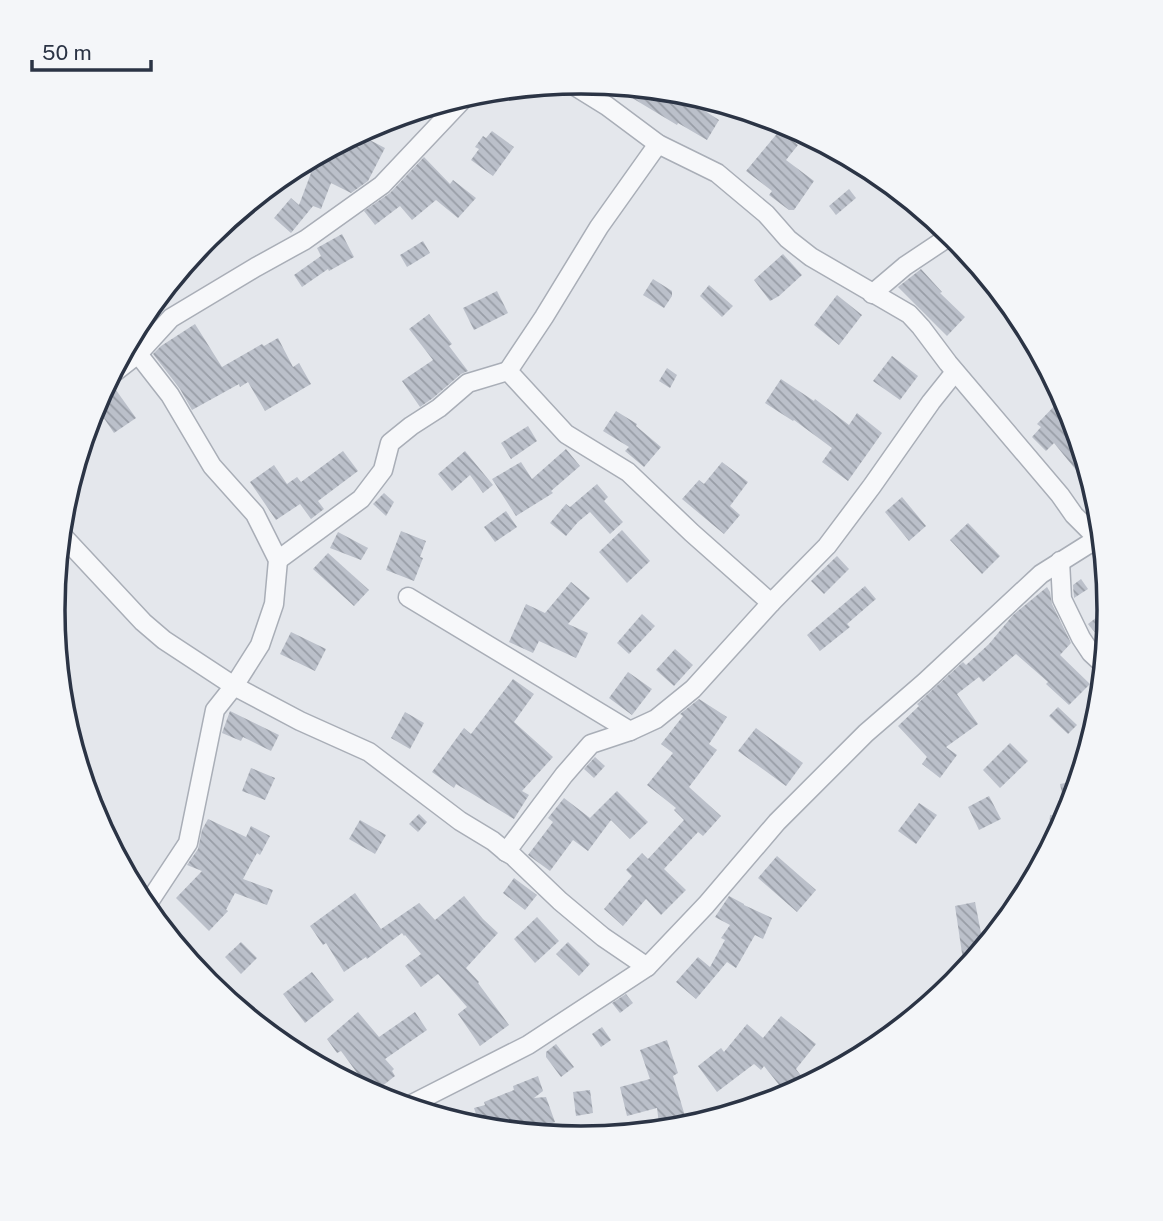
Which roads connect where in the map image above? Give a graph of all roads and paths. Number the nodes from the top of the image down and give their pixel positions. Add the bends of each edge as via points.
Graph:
1 (588, 94) edge
2 (453, 110) edge
3 (658, 144) junction
4 (943, 241) edge
5 (872, 294) junction
6 (138, 354) junction
7 (130, 360) edge
8 (509, 371) junction
9 (955, 372) junction
10 (1091, 529) edge
11 (1093, 540) edge
12 (69, 543) edge
13 (278, 560) junction
14 (1060, 561) junction
15 (408, 597) dead end
16 (771, 603) junction
17 (1096, 657) edge
18 (234, 686) junction
19 (630, 731) junction
20 (506, 852) junction
21 (152, 898) edge
22 (647, 967) junction
23 (418, 1101) edge

1 - 3 street
2 - 6 street via 382,185 305,240 171,318
3 - 5 street via 717,173 811,257
3 - 8 street via 599,227
4 - 5 street
5 - 9 street via 909,314
6 - 7 street
6 - 13 street via 170,395 212,466 255,514
8 - 13 street via 468,383 390,443 383,470 361,499
8 - 16 street via 566,434 628,472
9 - 10 street via 1074,515
9 - 16 street via 827,546
11 - 14 street
12 - 18 street via 143,622
13 - 18 street via 274,604 260,645
14 - 17 street via 1062,599
14 - 22 street via 866,733 777,822
15 - 19 street
16 - 19 street via 693,689 656,719
18 - 20 street via 369,752
18 - 21 street via 215,710 188,843
19 - 20 street via 591,744
20 - 22 street via 603,937
22 - 23 street via 528,1045

